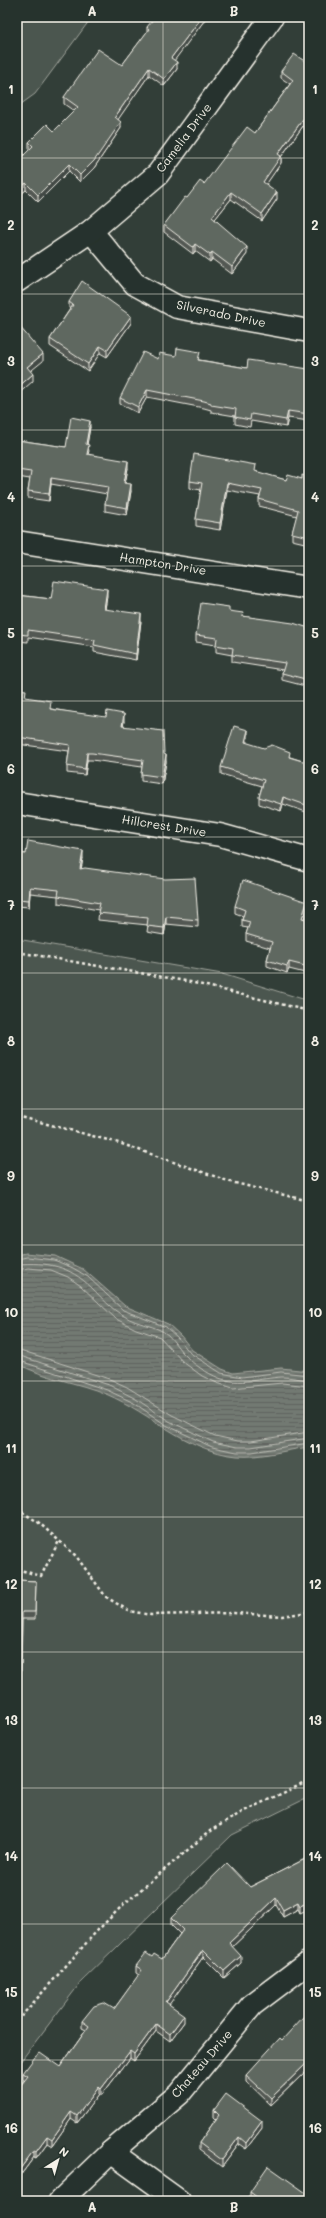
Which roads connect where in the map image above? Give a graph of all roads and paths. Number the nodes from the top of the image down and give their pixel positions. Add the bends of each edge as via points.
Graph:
1 (272, 17) edge
2 (91, 231) junction
3 (17, 281) edge
4 (309, 331) edge
5 (17, 542) edge
6 (309, 588) edge
7 (17, 804) edge
8 (309, 860) edge
9 (17, 952) edge
10 (309, 1011) edge
11 (17, 1116) edge
12 (309, 1201) edge
13 (17, 1509) edge
14 (59, 1541) junction
15 (17, 1569) edge
16 (309, 1612) edge
17 (309, 1781) edge
18 (309, 1962) edge
19 (17, 2021) edge
20 (111, 2152) junction
21 (60, 2201) edge
22 (179, 2201) edge

1 - 2 street, Camelia Drive via 158,174
2 - 3 street, Camelia Drive
2 - 4 street, Silverado Drive via 136,284 177,307
5 - 6 street, Hampton Drive
7 - 8 street, Hillcrest Drive via 220,835
9 - 10 path via 186,981
11 - 12 path via 119,1143 231,1182
13 - 14 path via 38,1522
14 - 15 path via 41,1576
14 - 16 path via 81,1561 106,1597 129,1611 151,1614 234,1613 276,1616
17 - 19 path via 244,1811 210,1831 124,1904
18 - 20 street, Chateau Drive via 252,2005 179,2094
20 - 21 street, Chateau Drive
20 - 22 street

